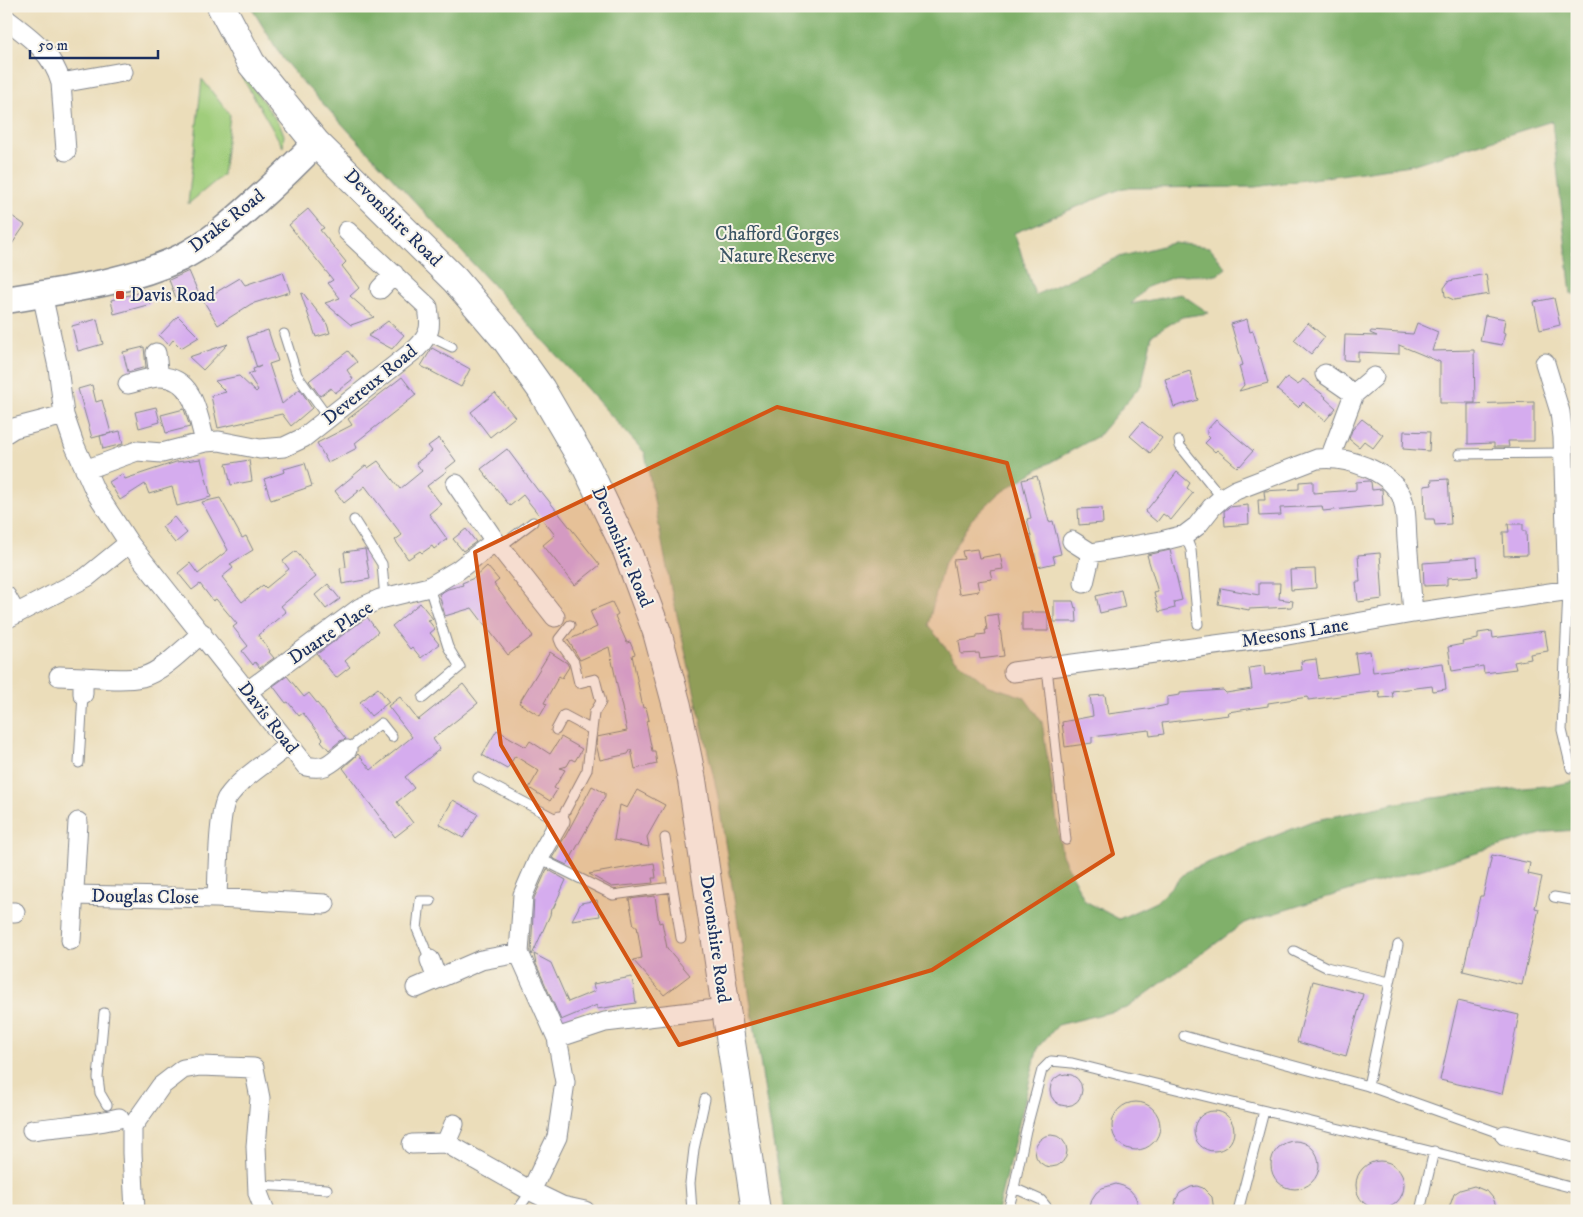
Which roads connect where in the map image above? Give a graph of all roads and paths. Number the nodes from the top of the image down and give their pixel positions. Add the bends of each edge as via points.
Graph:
1 (221, 6) edge
2 (6, 19) edge
3 (123, 72) dead end
4 (61, 83) junction
5 (316, 143) junction
6 (66, 151) dead end
7 (347, 231) dead end
8 (394, 274) junction
9 (380, 289) dead end
10 (42, 294) junction
11 (6, 300) edge
12 (284, 334) dead end
13 (427, 335) junction
14 (452, 347) dead end
15 (156, 353) dead end
16 (1545, 363) dead end
17 (1325, 374) dead end
18 (159, 377) junction
19 (1374, 377) dead end
20 (128, 384) dead end
21 (1354, 394) junction
22 (64, 414) junction
23 (328, 418) junction
24 (6, 433) edge
25 (1179, 441) dead end
26 (1568, 441) edge
27 (205, 442) junction
28 (1459, 454) dead end
29 (1330, 458) junction
30 (85, 470) junction
31 (456, 484) dead end
32 (1222, 498) junction
33 (354, 520) dead end
34 (533, 522) dead end
35 (1185, 535) junction
36 (1072, 541) dead end
37 (129, 543) junction
38 (498, 544) junction
39 (1091, 553) junction
40 (1084, 583) dead end
41 (429, 587) junction
42 (1572, 590) edge
43 (6, 596) edge
44 (385, 598) junction
45 (1413, 613) junction
46 (11, 617) edge
47 (562, 621) joint
48 (1198, 624) dead end
49 (202, 633) junction
50 (1047, 668) junction
51 (1014, 672) dead end
52 (59, 676) dead end
53 (83, 686) junction
54 (248, 691) junction
55 (422, 698) dead end
56 (556, 730) dead end
57 (592, 730) junction
58 (392, 737) dead end
59 (288, 745) junction
60 (347, 750) joint
61 (79, 763) dead end
62 (1577, 768) edge
63 (478, 778) dead end
64 (560, 821) junction
65 (78, 822) dead end
66 (665, 838) dead end
67 (1066, 840) dead end
68 (538, 858) junction
69 (672, 887) junction
70 (73, 895) junction
71 (1554, 897) dead end
72 (217, 898) junction
73 (431, 901) dead end
74 (1577, 901) edge
75 (325, 904) dead end
76 (681, 938) dead end
77 (71, 940) dead end
78 (1398, 945) dead end
79 (1294, 951) dead end
80 (519, 953) junction
81 (430, 960) joint
82 (437, 979) junction
83 (1389, 982) junction
84 (416, 988) dead end
85 (725, 1008) junction
86 (104, 1013) dead end
87 (1184, 1036) dead end
88 (557, 1038) junction
89 (1368, 1086) junction
90 (705, 1100) dead end
91 (1264, 1111) junction
92 (119, 1117) junction
93 (454, 1124) dead end
94 (32, 1130) dead end
95 (1505, 1135) joint
96 (412, 1144) dead end
97 (446, 1144) junction
98 (1434, 1152) junction
99 (1577, 1153) edge
100 (258, 1185) junction
101 (1014, 1188) junction
102 (327, 1189) dead end
103 (1577, 1189) edge
104 (531, 1191) junction
105 (135, 1211) edge
106 (265, 1211) edge
107 (517, 1211) edge
108 (586, 1211) edge
109 (692, 1211) edge
110 (756, 1211) edge
111 (1008, 1211) edge
112 (1050, 1211) edge
113 (1238, 1211) edge
114 (1420, 1211) edge

1 - 5 main road, Devonshire Road via 251,64
2 - 4 street via 39,44 58,72
3 - 4 street
4 - 6 street
5 - 10 street, Drake Road via 244,212 180,258 114,280
5 - 85 main road, Devonshire Road via 455,280 507,341 541,389 587,468 627,552 654,623 677,706 692,780
7 - 8 street, Devereux Road
8 - 9 street
8 - 13 street, Devereux Road via 428,307 430,323
10 - 11 street, Drake Road
10 - 22 street, Davis Road
12 - 23 lane via 297,375
13 - 14 lane
13 - 23 street, Devereux Road via 417,348
15 - 18 street
16 - 26 street
17 - 21 street
18 - 20 street
18 - 27 street via 176,380 191,394
19 - 21 street
21 - 29 street
22 - 24 street
22 - 30 street, Davis Road
23 - 27 street, Devereux Road via 303,438 284,447 260,449
25 - 32 lane
26 - 28 lane
26 - 42 street
27 - 30 street, Devereux Road via 162,453 137,451
29 - 32 street via 1299,465
29 - 45 street via 1372,469 1392,482 1401,496
30 - 37 street, Davis Road
31 - 38 street
32 - 35 street
33 - 44 lane via 382,564
34 - 38 lane
35 - 39 street
35 - 48 lane via 1193,559
36 - 39 street
37 - 46 street via 87,577
37 - 49 street, Davis Road
38 - 41 street, Duarte Place
38 - 47 street
39 - 40 street
41 - 44 street, Duarte Place
41 - 55 lane via 448,647 460,667
42 - 45 street, Meesons Lane
42 - 62 lane via 1562,730 1571,768
43 - 46 street
44 - 54 street, Duarte Place via 360,608
45 - 50 street, Meesons Lane via 1282,636
47 - 57 lane via 559,639 574,662 579,683 595,679 601,702 594,713
49 - 53 street via 144,676
49 - 54 street, Davis Road
50 - 51 street, Meesons Lane
50 - 67 lane
52 - 53 street
53 - 61 lane
54 - 59 street, Davis Road
56 - 57 lane via 564,715
57 - 64 lane via 587,770
58 - 60 lane via 381,723
59 - 60 street, Davis Road via 306,766 318,769
59 - 72 street, Douglas Close via 238,786 226,800
63 - 64 lane
64 - 68 street
65 - 70 street, Douglas Close
66 - 69 lane
68 - 69 lane via 613,896
68 - 80 street via 523,895
69 - 76 lane
70 - 72 street, Douglas Close
70 - 77 street, Douglas Close
71 - 74 lane
72 - 75 street, Douglas Close
73 - 81 lane via 420,901 417,928
78 - 83 lane
79 - 83 lane via 1326,966
80 - 82 street via 481,960
80 - 88 street
81 - 82 street
82 - 84 street
83 - 89 lane
85 - 88 street via 605,1022
85 - 110 main road, Devonshire Road
86 - 92 lane via 98,1078 100,1093
87 - 89 lane
88 - 104 street via 565,1082 557,1137
89 - 95 lane
90 - 109 lane via 690,1183
91 - 98 lane
91 - 101 lane via 1072,1063 1051,1061 1042,1070
91 - 113 lane
92 - 94 street via 102,1123
92 - 100 street via 184,1069 200,1066 254,1068 260,1098 256,1146
92 - 105 street via 132,1153
93 - 97 street
95 - 99 street
96 - 97 street
97 - 104 street
98 - 103 lane
98 - 114 lane
100 - 102 lane
100 - 106 street
101 - 111 lane
101 - 112 lane via 1041,1200
104 - 107 lane
104 - 108 street via 562,1206

